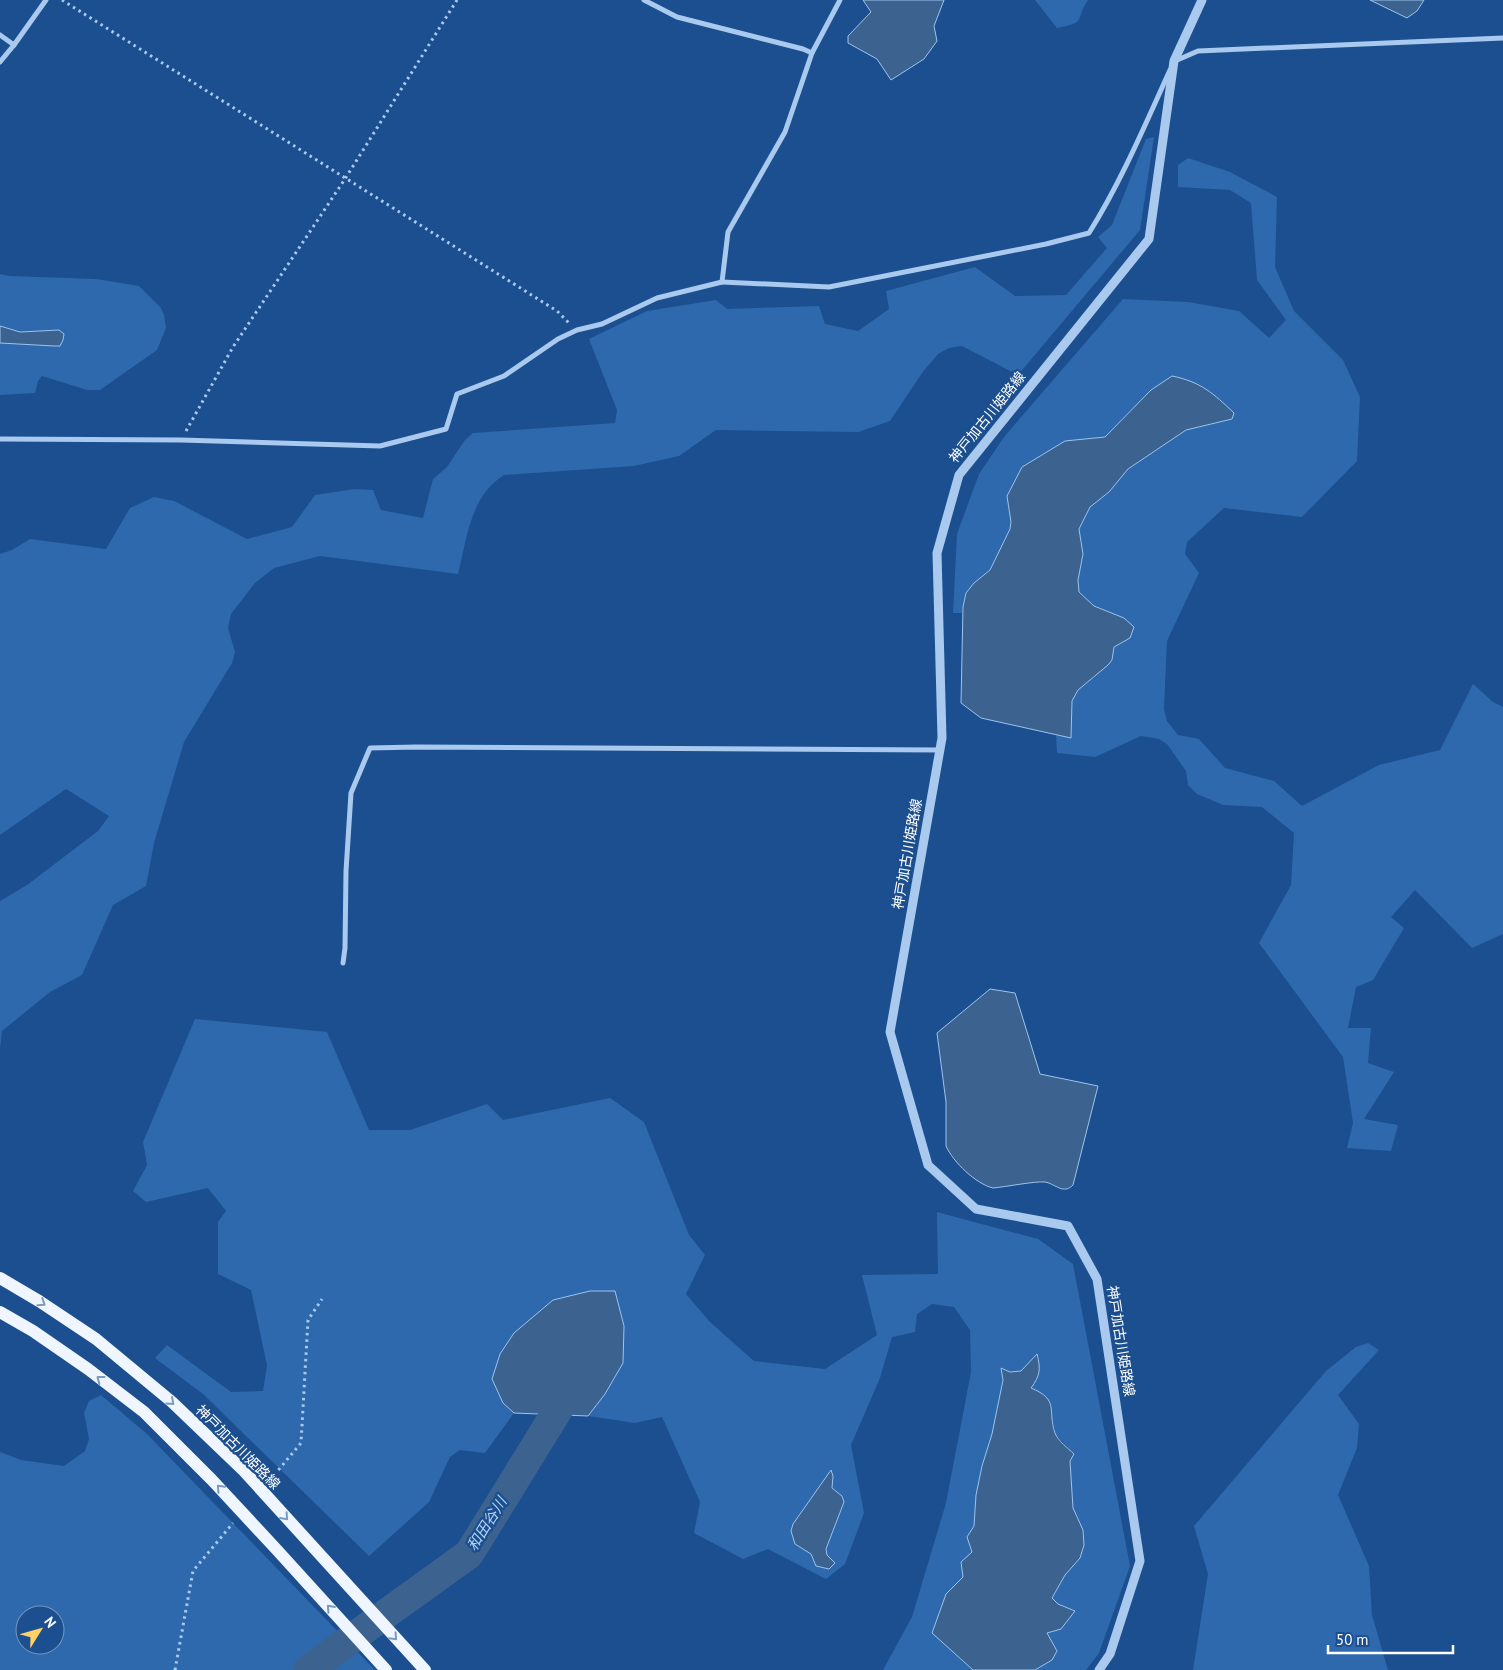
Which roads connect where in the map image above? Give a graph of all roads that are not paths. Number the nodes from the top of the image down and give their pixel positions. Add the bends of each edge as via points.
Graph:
1 (46, 0) edge
2 (644, 0) edge
3 (840, 0) edge
4 (1202, 0) edge
5 (0, 35) edge
6 (1503, 38) edge
7 (14, 45) junction
8 (812, 53) junction
9 (1174, 61) junction
10 (0, 62) edge
11 (722, 282) junction
12 (0, 439) edge
13 (940, 750) junction
14 (343, 964) dead end
15 (0, 1278) edge
16 (0, 1312) edge
17 (386, 1670) edge
18 (425, 1670) edge
19 (1100, 1670) edge

1 - 7 street
2 - 8 street via 677,18
3 - 8 street
4 - 9 street, 神戸加古川姫路線
5 - 7 street
6 - 9 street via 1198,52
7 - 10 street
8 - 11 street via 785,132 728,232
9 - 11 street via 1148,120 1089,233 830,286
9 - 13 street, 神戸加古川姫路線 via 1149,239 959,475 937,553
11 - 12 street via 657,298 602,324 558,339 504,376 457,394 446,429 380,446
13 - 14 street via 370,748 351,793
13 - 19 street, 神戸加古川姫路線 via 890,1032 928,1165 976,1209 1068,1226 1097,1279 1140,1561 1110,1654
15 -> 18 main road, 神戸加古川姫路線 via 96,1339 172,1402 244,1471
17 -> 16 main road via 271,1543 144,1412 88,1369

